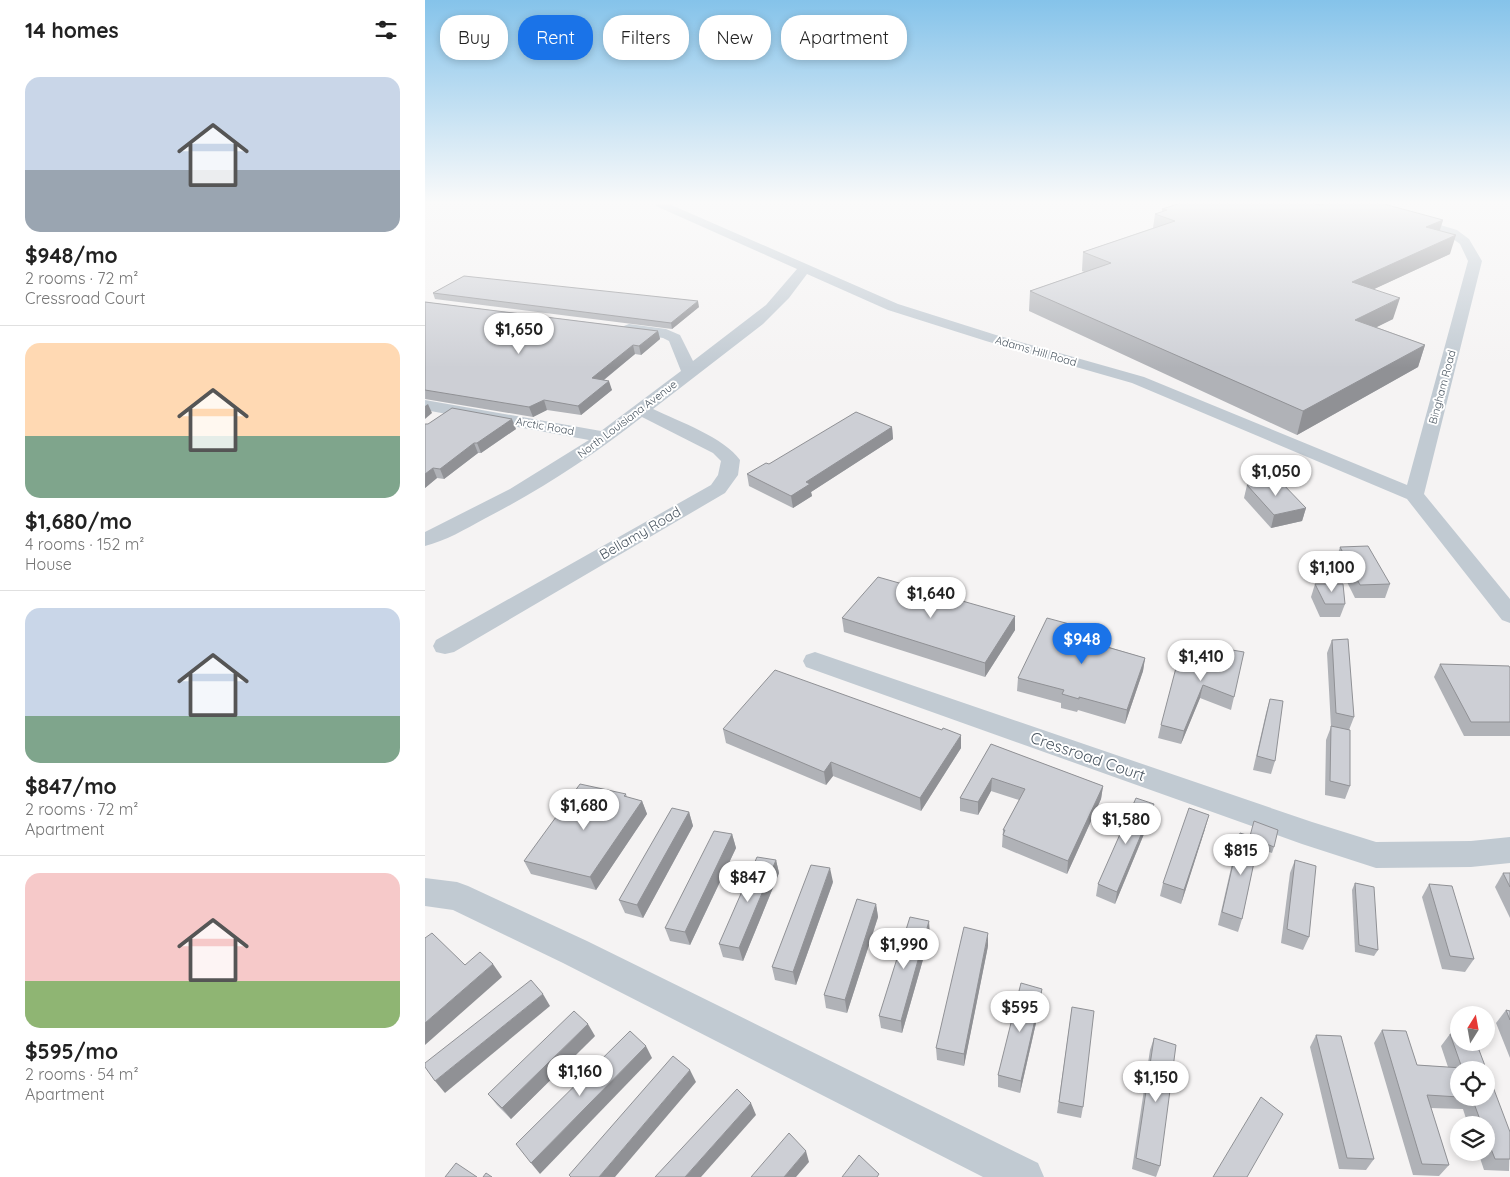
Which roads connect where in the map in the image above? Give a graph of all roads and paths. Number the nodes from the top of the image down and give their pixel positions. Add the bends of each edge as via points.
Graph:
1 (786, 259) edge
2 (1474, 259) edge
3 (805, 267) junction
4 (851, 288) junction
5 (777, 302) junction
6 (618, 328) edge
7 (689, 372) junction
8 (425, 406) edge
9 (453, 410) junction
10 (641, 410) junction
11 (432, 424) edge
12 (605, 437) junction
13 (1414, 495) junction
14 (425, 540) edge
15 (1510, 615) edge
16 (445, 646) dead end
17 (815, 661) dead end
18 (1510, 850) edge
19 (425, 892) edge
20 (1025, 1177) edge

1 - 3 street, Adams Hill Road
2 - 13 street, Bingham Road
3 - 4 street, Adams Hill Road
3 - 5 street, North Louisiana Avenue via 792,288
4 - 5 street via 803,288
4 - 13 street, Adams Hill Road via 917,315 1138,380
5 - 7 street, North Louisiana Avenue
6 - 7 street via 675,338
7 - 10 street, North Louisiana Avenue
8 - 9 street, Arctic Road
9 - 11 street
9 - 12 street, Arctic Road
10 - 12 street, North Louisiana Avenue
10 - 16 street, Bellamy Road via 720,449 731,460 728,475 718,489
12 - 14 street, North Louisiana Avenue via 527,488
13 - 15 street
17 - 18 street, Cressroad Court via 1312,835 1376,854 1471,854
19 - 20 street via 457,896 575,952

